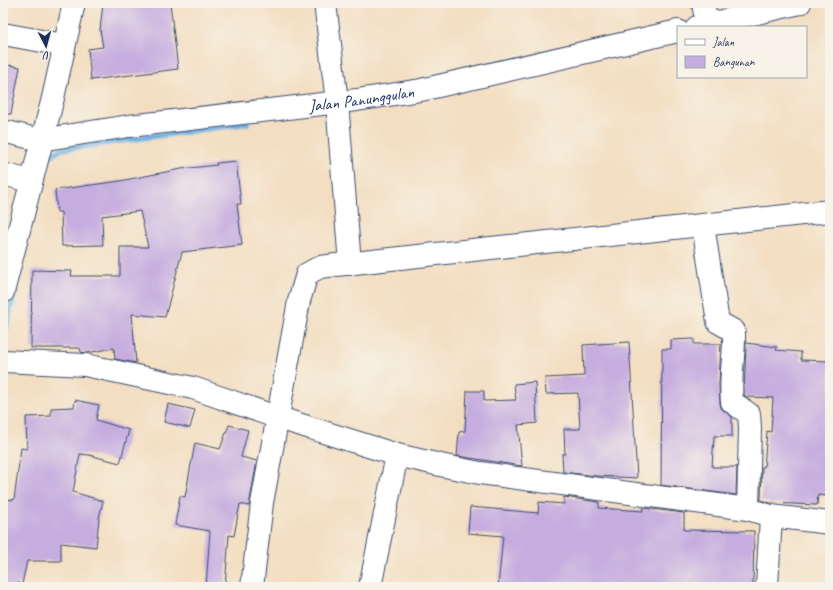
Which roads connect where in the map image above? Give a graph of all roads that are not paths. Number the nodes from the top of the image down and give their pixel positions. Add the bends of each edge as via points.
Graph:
1 (74, 3) edge
2 (325, 3) edge
3 (704, 3) edge
4 (800, 3) edge
5 (702, 26) edge
6 (677, 31) edge
7 (3, 34) edge
8 (64, 45) junction
9 (337, 102) junction
10 (3, 131) edge
11 (40, 140) junction
12 (3, 174) edge
13 (30, 181) junction
14 (830, 211) edge
15 (703, 225) junction
16 (350, 264) junction
17 (3, 292) edge
18 (3, 361) edge
19 (279, 418) junction
20 (397, 455) junction
21 (748, 509) junction
22 (771, 516) junction
23 (830, 523) edge
24 (252, 587) edge
25 (370, 587) edge
26 (767, 587) edge

1 - 8 street
2 - 9 street
3 - 5 street
4 - 5 street
6 - 9 street, Jalan Panunggulan via 421,90
7 - 8 street
8 - 11 street via 53,98
9 - 11 street, Jalan Panunggulan via 129,126
9 - 16 street
10 - 11 street
11 - 13 street
12 - 13 street
13 - 17 street
14 - 15 street
15 - 16 street
15 - 21 street via 718,322 734,331 730,391 732,402 749,414
16 - 19 street via 320,267 307,274 299,301
18 - 19 street via 86,364 193,388
19 - 20 street
19 - 24 street via 262,503
20 - 21 street via 480,473
20 - 25 street
21 - 22 street
22 - 23 street
22 - 26 street

